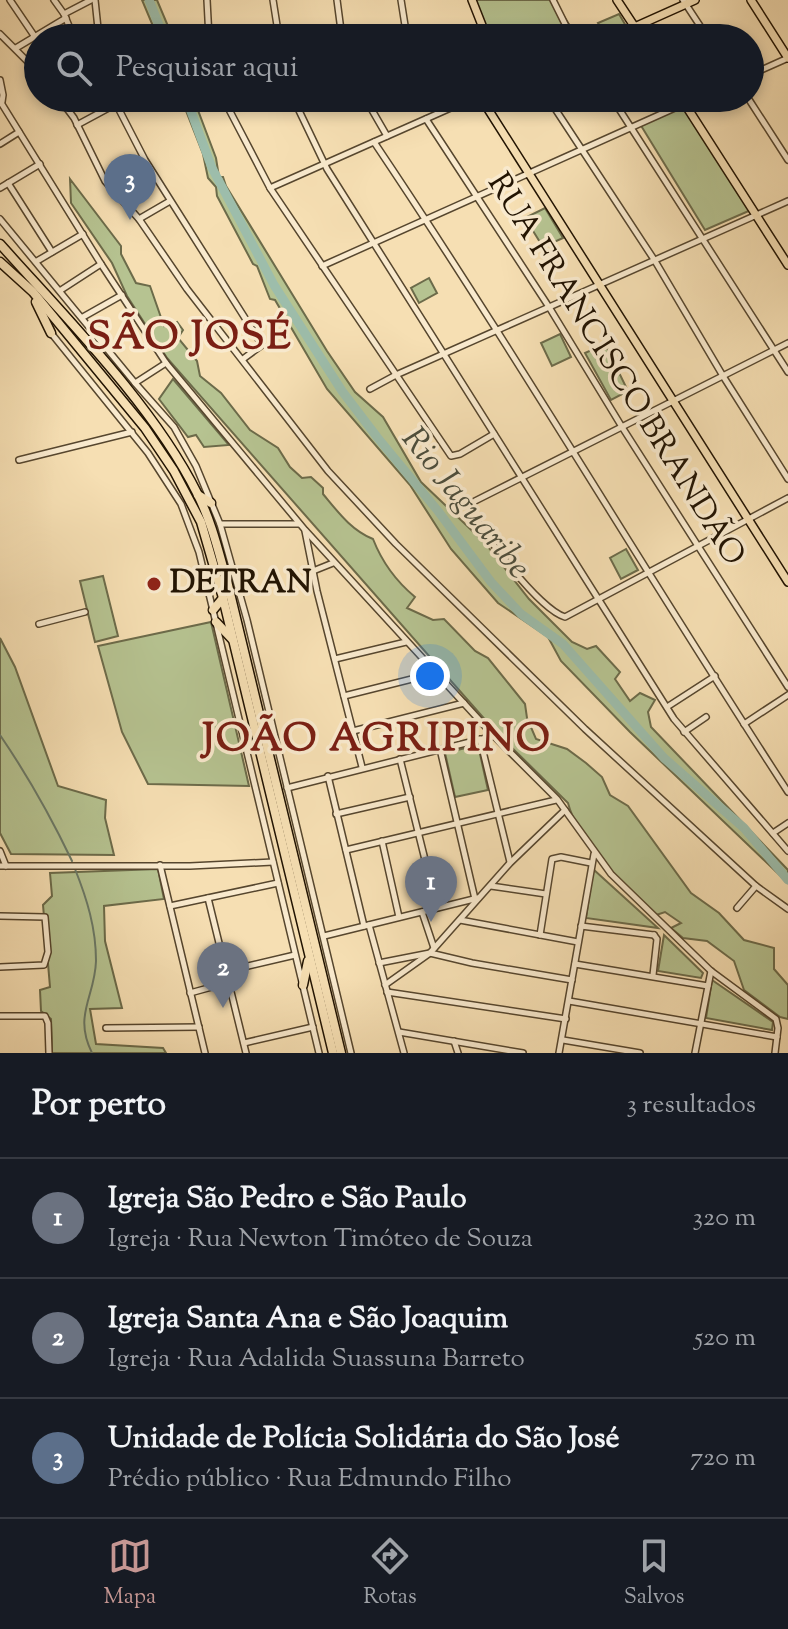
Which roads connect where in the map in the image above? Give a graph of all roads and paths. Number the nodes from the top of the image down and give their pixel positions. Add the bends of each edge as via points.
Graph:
1 (10, 0) edge
2 (54, 0) edge
3 (93, 0) edge
4 (207, 0) edge
5 (273, 0) edge
6 (337, 0) edge
7 (401, 0) edge
8 (472, 0) edge
9 (553, 0) edge
10 (617, 0) edge
11 (695, 0) edge
12 (751, 0) edge
13 (684, 2) edge
14 (65, 16) junction
15 (26, 24) edge
16 (54, 24) edge
17 (68, 24) edge
18 (97, 24) edge
19 (208, 24) edge
20 (277, 24) edge
21 (340, 24) edge
22 (405, 24) edge
23 (481, 24) edge
24 (565, 24) edge
25 (632, 24) edge
26 (640, 24) edge
27 (699, 24) edge
28 (0, 34) edge
29 (24, 43) edge
30 (16, 48) junction
31 (24, 57) edge
32 (788, 58) edge
33 (764, 69) edge
34 (0, 80) edge
35 (0, 102) edge
36 (68, 112) edge
37 (96, 112) edge
38 (119, 112) edge
39 (230, 112) edge
40 (300, 112) edge
41 (373, 112) edge
42 (440, 112) edge
43 (490, 112) edge
44 (557, 112) edge
45 (621, 112) edge
46 (662, 112) edge
47 (690, 112) edge
48 (757, 112) edge
49 (426, 119) junction
50 (77, 125) junction
51 (632, 128) junction
52 (19, 132) junction
53 (387, 136) junction
54 (374, 142) junction
55 (0, 144) edge
56 (582, 151) junction
57 (788, 160) edge
58 (324, 163) junction
59 (40, 164) junction
60 (530, 173) junction
61 (8, 183) junction
62 (0, 188) edge
63 (270, 188) junction
64 (478, 196) junction
65 (170, 201) junction
66 (788, 201) edge
67 (758, 215) junction
68 (425, 218) junction
69 (0, 219) edge
70 (139, 219) junction
71 (83, 234) junction
72 (704, 238) junction
73 (373, 242) junction
74 (0, 244) edge
75 (52, 252) junction
76 (37, 261) junction
77 (655, 261) junction
78 (0, 262) edge
79 (101, 264) junction
80 (788, 265) edge
81 (322, 266) junction
82 (16, 276) junction
83 (600, 284) junction
84 (61, 290) junction
85 (122, 295) junction
86 (549, 307) junction
87 (83, 317) junction
88 (497, 330) junction
89 (51, 333) joint
90 (788, 343) edge
91 (774, 351) junction
92 (445, 353) junction
93 (243, 359) junction
94 (166, 363) junction
95 (788, 372) edge
96 (396, 375) junction
97 (723, 376) junction
98 (135, 383) junction
99 (370, 389) dead end
100 (672, 402) junction
101 (622, 427) junction
102 (132, 432) junction
103 (494, 434) junction
104 (572, 453) junction
105 (19, 460) dead end
106 (520, 478) junction
107 (788, 479) edge
108 (198, 495) junction
109 (788, 498) edge
110 (211, 503) junction
111 (748, 519) junction
112 (220, 524) junction
113 (300, 524) junction
114 (305, 530) junction
115 (214, 536) junction
116 (697, 545) junction
117 (333, 563) junction
118 (313, 571) junction
119 (646, 572) junction
120 (788, 582) edge
121 (223, 598) junction
122 (598, 598) junction
123 (213, 610) junction
124 (85, 612) dead end
125 (216, 622) junction
126 (39, 624) dead end
127 (232, 639) junction
128 (406, 642) junction
129 (335, 659) junction
130 (436, 673) junction
131 (715, 676) junction
132 (788, 687) edge
133 (788, 695) edge
134 (344, 696) junction
135 (464, 703) junction
136 (667, 707) junction
137 (706, 717) dead end
138 (744, 724) junction
139 (353, 731) junction
140 (684, 732) junction
141 (494, 736) junction
142 (480, 739) junction
143 (440, 749) junction
144 (400, 759) junction
145 (362, 767) junction
146 (328, 776) junction
147 (287, 788) junction
148 (788, 792) edge
149 (410, 797) junction
150 (557, 799) junction
151 (565, 810) junction
152 (499, 813) junction
153 (336, 814) junction
154 (457, 823) junction
155 (788, 823) edge
156 (418, 833) junction
157 (773, 833) junction
158 (382, 841) junction
159 (346, 850) junction
160 (0, 851) edge
161 (788, 851) edge
162 (594, 854) junction
163 (273, 862) junction
164 (510, 863) junction
165 (591, 863) junction
166 (160, 865) junction
167 (3, 866) edge
168 (278, 883) junction
169 (490, 886) junction
170 (756, 886) junction
171 (546, 894) junction
172 (208, 898) junction
173 (477, 898) junction
174 (170, 906) junction
175 (437, 908) junction
176 (737, 908) dead end
177 (788, 909) edge
178 (422, 912) junction
179 (0, 916) edge
180 (399, 917) junction
181 (460, 920) junction
182 (663, 925) junction
183 (366, 926) junction
184 (581, 926) junction
185 (540, 935) junction
186 (654, 935) junction
187 (324, 936) junction
188 (578, 942) junction
189 (432, 951) junction
190 (295, 955) junction
191 (309, 957) junction
192 (379, 963) junction
193 (575, 964) junction
194 (0, 967) edge
195 (227, 971) junction
196 (711, 971) junction
197 (653, 975) junction
198 (572, 980) junction
199 (230, 982) junction
200 (303, 985) junction
201 (385, 985) junction
202 (708, 986) junction
203 (387, 992) junction
204 (190, 993) junction
205 (569, 1001) junction
206 (0, 1016) edge
207 (566, 1019) junction
208 (700, 1023) junction
209 (199, 1027) junction
210 (313, 1027) junction
211 (106, 1028) dead end
212 (399, 1032) junction
213 (777, 1037) junction
214 (563, 1040) junction
215 (454, 1041) junction
216 (244, 1043) junction
217 (577, 1043) junction
218 (616, 1051) edge
219 (49, 1053) edge
220 (205, 1053) edge
221 (246, 1053) edge
222 (319, 1053) edge
223 (333, 1053) edge
224 (341, 1053) edge
225 (351, 1053) edge
226 (404, 1053) edge
227 (458, 1053) edge
228 (523, 1053) edge
229 (559, 1053) edge
230 (576, 1053) edge
231 (640, 1053) edge
232 (695, 1053) edge
233 (775, 1053) edge

1 - 15 street
2 - 14 street
3 - 14 street
3 - 18 street
4 - 19 street
5 - 20 street
6 - 21 street
7 - 22 street
8 - 23 main road
9 - 24 street
10 - 25 main road
11 - 13 main road
12 - 32 main road
13 - 26 main road
13 - 27 street
14 - 16 street
14 - 17 street
28 - 30 street
29 - 30 street
30 - 31 street
32 - 33 street
34 - 35 street
35 - 52 street
36 - 50 street
37 - 50 street
38 - 65 street
39 - 63 street
40 - 58 street
41 - 53 street
42 - 49 street
43 - 60 main road
44 - 56 street
45 - 51 street
46 - 51 street
47 - 67 main road
48 - 57 street
49 - 53 street
49 - 64 street, RUA FRANCISCO BRANDÃO
50 - 70 street via 105,181
51 - 56 street
51 - 72 street
52 - 55 street
52 - 59 street
53 - 54 street
54 - 58 street
54 - 68 street
56 - 60 street
56 - 77 street
58 - 63 street
58 - 73 street
59 - 61 street
59 - 71 street
60 - 64 street
60 - 83 main road
61 - 62 street
61 - 75 street
63 - 81 street
64 - 68 street
64 - 86 street, RUA FRANCISCO BRANDÃO
65 - 70 street
65 - 93 street via 262,345
66 - 67 street
67 - 72 street
67 - 80 main road
68 - 73 street
68 - 88 street
69 - 76 street
70 - 93 street
71 - 75 street
71 - 79 street
72 - 77 street
72 - 91 street
73 - 81 street
73 - 92 street
74 - 108 highway via 154,423
75 - 76 street
76 - 84 street
77 - 83 street
77 - 97 street
78 - 82 highway
79 - 84 street
79 - 85 street
81 - 96 street
82 - 89 highway
82 - 121 highway via 145,428 174,471 201,522
83 - 86 street
83 - 100 main road
84 - 87 street
85 - 87 street
85 - 94 street
86 - 88 street
86 - 101 street, RUA FRANCISCO BRANDÃO
87 - 98 street
88 - 92 street
88 - 104 street
89 - 102 street
90 - 91 street
91 - 95 street
91 - 97 street
92 - 96 street
92 - 103 street
93 - 170 street via 328,471 396,544
94 - 98 street
94 - 113 street
96 - 99 street
96 - 103 street via 451,456
97 - 100 street
97 - 107 street
98 - 110 street via 174,427
100 - 101 street
100 - 111 main road
101 - 104 street
101 - 116 street, RUA FRANCISCO BRANDÃO
102 - 105 street
102 - 123 street via 184,510
103 - 106 street
104 - 106 street
104 - 119 street
106 - 122 street
106 - 122 street via 478,499 471,504 472,511 515,573 554,612 563,617
108 - 110 highway
108 - 115 highway
109 - 111 street
110 - 112 street
111 - 116 street
111 - 120 main road
112 - 113 street
112 - 115 highway
112 - 147 street
113 - 114 street
114 - 117 street
114 - 118 street
115 - 224 highway
116 - 119 street
116 - 132 street, RUA FRANCISCO BRANDÃO
117 - 118 street
117 - 128 street
118 - 129 street
119 - 122 street
119 - 131 street
121 - 123 highway
121 - 127 highway
122 - 136 street
123 - 125 street
124 - 126 street
125 - 127 highway
125 - 163 street
127 - 191 highway
128 - 129 street
128 - 130 street
129 - 134 street
130 - 134 street
130 - 135 street
131 - 136 street
131 - 138 street
133 - 138 street
134 - 139 street
135 - 139 street
135 - 141 street
136 - 140 street
137 - 140 street
138 - 148 street
139 - 145 street
140 - 157 street
141 - 142 street
141 - 150 street
142 - 143 street
142 - 152 street
143 - 144 street
143 - 154 street
144 - 145 street
144 - 149 street
145 - 146 street
146 - 147 street
146 - 153 street
147 - 187 street
149 - 153 street
149 - 156 street
150 - 151 street
150 - 152 street
151 - 162 street
151 - 164 street
152 - 154 street
152 - 164 street
153 - 159 street
154 - 156 street
154 - 173 street
155 - 157 street
156 - 158 street
156 - 175 street
157 - 161 street
158 - 159 street
158 - 180 street
159 - 183 street
160 - 167 street
162 - 165 street
162 - 182 street
163 - 166 street
163 - 168 street
164 - 169 street
165 - 171 street via 554,857
165 - 184 street
166 - 167 street
166 - 174 street
168 - 172 street
168 - 190 street
169 - 171 street
169 - 173 street
170 - 176 street
170 - 177 street
171 - 185 street
172 - 174 street
172 - 195 street
173 - 175 street
173 - 181 street
174 - 204 street
175 - 178 street
178 - 180 street
178 - 189 street
179 - 194 street via 45,917 48,935 45,964
180 - 183 street
181 - 185 street
181 - 189 street
182 - 186 street
182 - 196 street
183 - 187 street
183 - 192 street
184 - 186 street
184 - 188 street
185 - 188 street
186 - 197 street
187 - 225 street
188 - 193 street
189 - 192 street
189 - 198 street
189 - 201 street
190 - 195 street
190 - 200 street
191 - 200 highway
191 - 223 highway
192 - 201 street
193 - 197 street
193 - 198 street
195 - 199 street
196 - 202 street
196 - 213 street via 769,1013 777,1021
197 - 202 street
198 - 205 street
199 - 204 street
199 - 216 street
200 - 210 street
201 - 203 street
202 - 208 street
203 - 207 street
203 - 212 street
204 - 209 street
205 - 207 street
205 - 208 street
206 - 219 street via 45,1016
207 - 214 street
208 - 213 street
208 - 232 street
209 - 211 street
209 - 220 street
210 - 216 street
210 - 222 street
212 - 215 street
212 - 226 street
213 - 233 street
214 - 217 street
214 - 229 street
215 - 227 street
215 - 228 street
216 - 221 street
217 - 218 street
217 - 230 street
218 - 231 street

